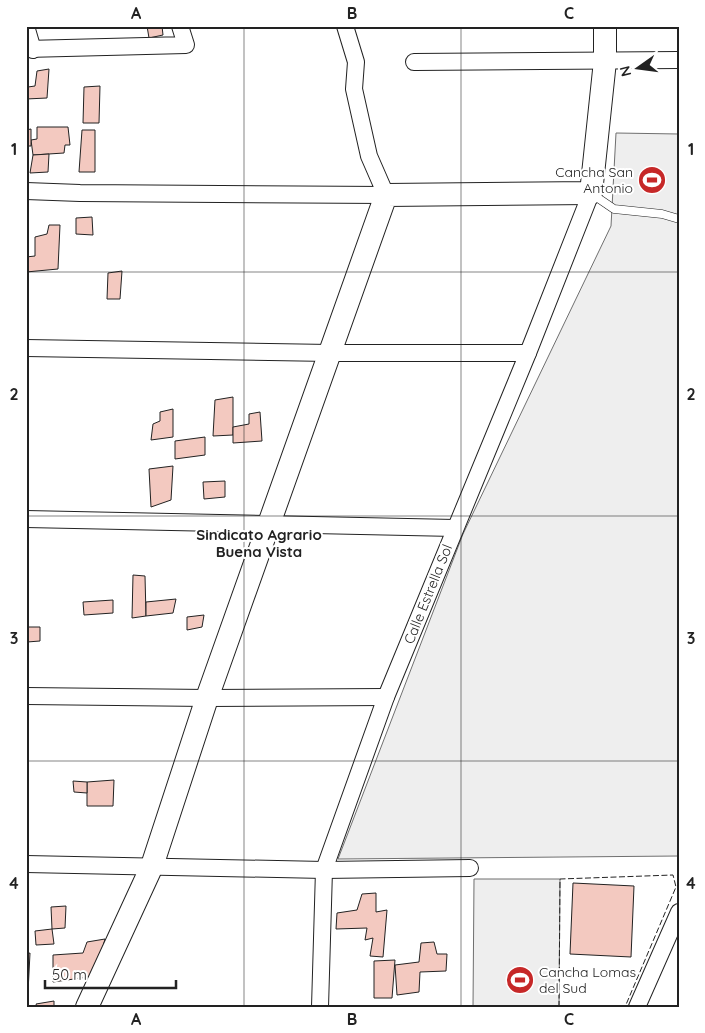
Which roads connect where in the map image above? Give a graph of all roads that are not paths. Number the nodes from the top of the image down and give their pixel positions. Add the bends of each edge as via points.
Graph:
1 (26, 26) edge
2 (180, 26) edge
3 (345, 26) edge
4 (605, 26) edge
5 (30, 49) edge
6 (679, 60) edge
7 (605, 61) junction
8 (414, 62) dead end
9 (26, 191) edge
10 (591, 193) junction
11 (386, 195) junction
12 (679, 219) edge
13 (26, 348) edge
14 (330, 354) junction
15 (528, 354) junction
16 (26, 519) edge
17 (269, 524) junction
18 (455, 528) junction
19 (26, 696) edge
20 (386, 697) junction
21 (206, 698) junction
22 (26, 864) edge
23 (152, 866) junction
24 (470, 868) dead end
25 (324, 870) junction
26 (679, 912) edge
27 (87, 1007) edge
28 (320, 1007) edge
29 (637, 1007) edge

1 - 5 street
2 - 5 street via 186,45
3 - 11 street via 356,62 354,89 369,156
4 - 7 street
6 - 7 street
7 - 8 street
7 - 10 street
9 - 11 street
10 - 11 street
10 - 12 lane via 614,209
10 - 15 street, Calle Estrella Sol
11 - 14 street
13 - 14 street
14 - 15 street
14 - 17 street
15 - 18 street, Calle Estrella Sol
16 - 17 street
17 - 18 street
17 - 21 street
18 - 20 street, Calle Estrella Sol
19 - 21 street
20 - 21 street
20 - 25 street, Calle Estrella Sol
21 - 23 street
22 - 23 street
23 - 25 street
23 - 27 street
24 - 25 street
25 - 28 street, Calle Estrella Sol
26 - 29 street

